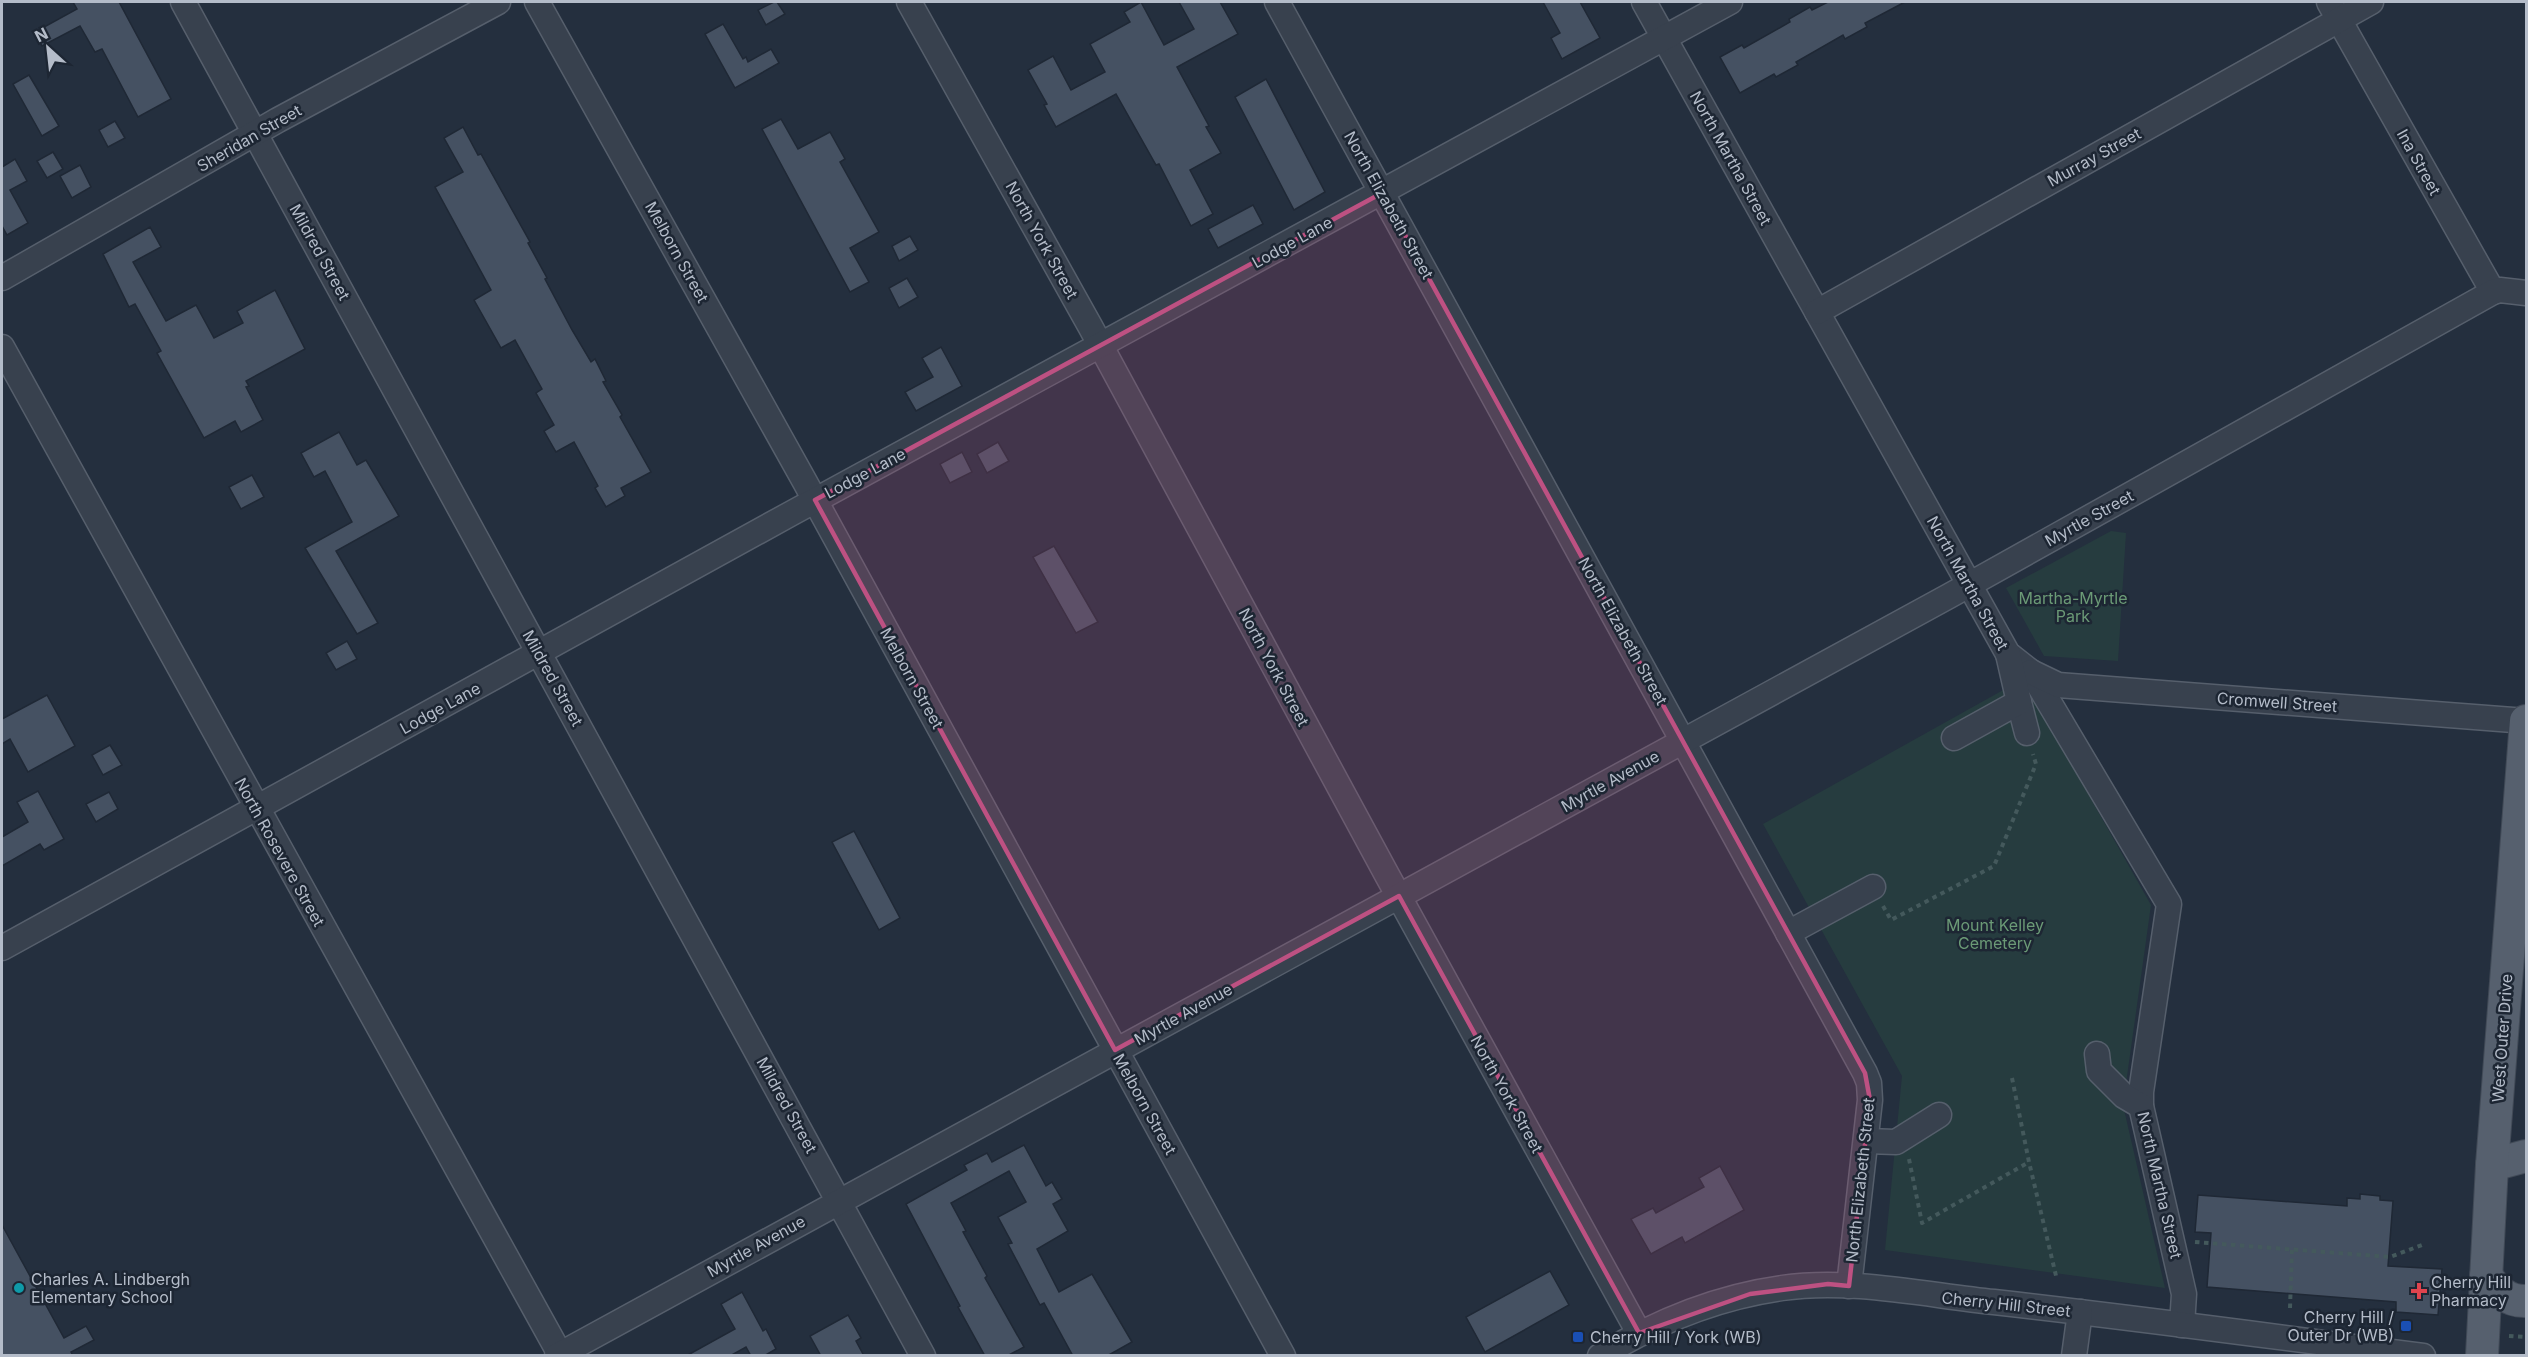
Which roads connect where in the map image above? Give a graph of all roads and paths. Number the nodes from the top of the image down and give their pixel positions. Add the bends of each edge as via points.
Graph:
1 (183, 2) edge
2 (498, 2) edge
3 (537, 2) edge
4 (909, 2) edge
5 (1277, 2) edge
6 (1644, 2) edge
7 (1730, 2) edge
8 (2371, 2) edge
9 (2334, 10) edge
10 (1664, 38) junction
11 (256, 134) junction
12 (1382, 192) junction
13 (2, 278) edge
14 (2493, 292) junction
15 (2526, 293) edge
16 (1817, 312) junction
17 (1100, 346) junction
18 (2, 347) edge
19 (814, 500) junction
20 (1969, 585) junction
21 (539, 653) junction
22 (2008, 654) junction
23 (2031, 672) junction
24 (2019, 702) junction
25 (2526, 721) edge
26 (2027, 733) joint
27 (1954, 738) dead end
28 (1683, 741) junction
29 (256, 809) junction
30 (1873, 887) joint
31 (1398, 896) junction
32 (1788, 933) junction
33 (2, 948) edge
34 (1115, 1050) junction
35 (2097, 1054) dead end
36 (2012, 1078) dead end
37 (2141, 1106) junction
38 (1939, 1115) dead end
39 (1905, 1137) junction
40 (1866, 1141) junction
41 (2526, 1156) edge
42 (2029, 1162) junction
43 (2492, 1165) junction
44 (839, 1200) junction
45 (2191, 1242) dead end
46 (2422, 1245) dead end
47 (2292, 1250) junction
48 (2486, 1276) junction
49 (2056, 1280) dead end
50 (1849, 1286) junction
51 (2526, 1301) edge
52 (2290, 1308) dead end
53 (2080, 1312) junction
54 (2182, 1325) junction
55 (1639, 1333) junction
56 (2506, 1335) dead end
57 (2526, 1337) edge
58 (1609, 1353) edge
59 (559, 1355) edge
60 (923, 1356) edge
61 (1283, 1356) edge
62 (2074, 1356) edge
63 (2423, 1356) edge
64 (2482, 1356) edge

1 - 11 street, Mildred Street
2 - 11 street, Sheridan Street
3 - 19 street, Melborn Street
4 - 17 street, North York Street
5 - 12 street, North Elizabeth Street
6 - 10 street, North Martha Street
7 - 10 street, Lodge Lane
8 - 9 street, Murray Street
9 - 14 street, Ina Street
9 - 16 street, Murray Street
10 - 12 street, Lodge Lane
10 - 16 street, North Martha Street
11 - 13 street, Sheridan Street
11 - 21 street, Mildred Street
12 - 17 street, Lodge Lane
12 - 28 street, North Elizabeth Street
14 - 15 street
14 - 20 street, Myrtle Street
16 - 20 street, North Martha Street
17 - 19 street, Lodge Lane
17 - 31 street, North York Street
18 - 29 street, North Rosevere Street
19 - 21 street, Lodge Lane
19 - 34 street, Melborn Street
20 - 22 street, North Martha Street
20 - 28 street, Myrtle Street
21 - 29 street, Lodge Lane
21 - 44 street, Mildred Street
22 - 23 street, North Martha Street
22 - 24 street
23 - 25 street, Cromwell Street via 2058,685
23 - 37 street, North Martha Street via 2169,904
24 - 26 street
24 - 27 street
25 - 43 main road, West Outer Drive
26 - 30 path via 2036,764 1994,866 1891,920
28 - 31 street, Myrtle Avenue
28 - 32 street, North Elizabeth Street
29 - 33 street, Lodge Lane
29 - 59 street, North Rosevere Street
30 - 32 street
31 - 34 street, Myrtle Avenue
31 - 55 street, North York Street
32 - 40 street, North Elizabeth Street via 1869,1083
34 - 44 street, Myrtle Avenue
34 - 61 street, Melborn Street
35 - 37 street via 2099,1071 2124,1096
36 - 42 path
37 - 54 street, North Martha Street via 2184,1294
38 - 39 street
39 - 40 street via 1896,1142
39 - 42 path via 1922,1223
40 - 50 street, North Elizabeth Street
41 - 43 main road
42 - 49 path
43 - 48 main road, West Outer Drive
44 - 59 street, Myrtle Avenue
44 - 60 street, Mildred Street
45 - 47 path
46 - 47 path via 2390,1257
47 - 52 path
48 - 51 main road via 2506,1297
48 - 64 main road, West Outer Drive
50 - 53 street, Cherry Hill Street
50 - 55 street, Cherry Hill Street via 1828,1284 1750,1294 1688,1312
53 - 54 street, Cherry Hill Street
53 - 62 street
54 - 63 street, Cherry Hill Street
55 - 58 street, Cherry Hill Street
56 - 57 path

